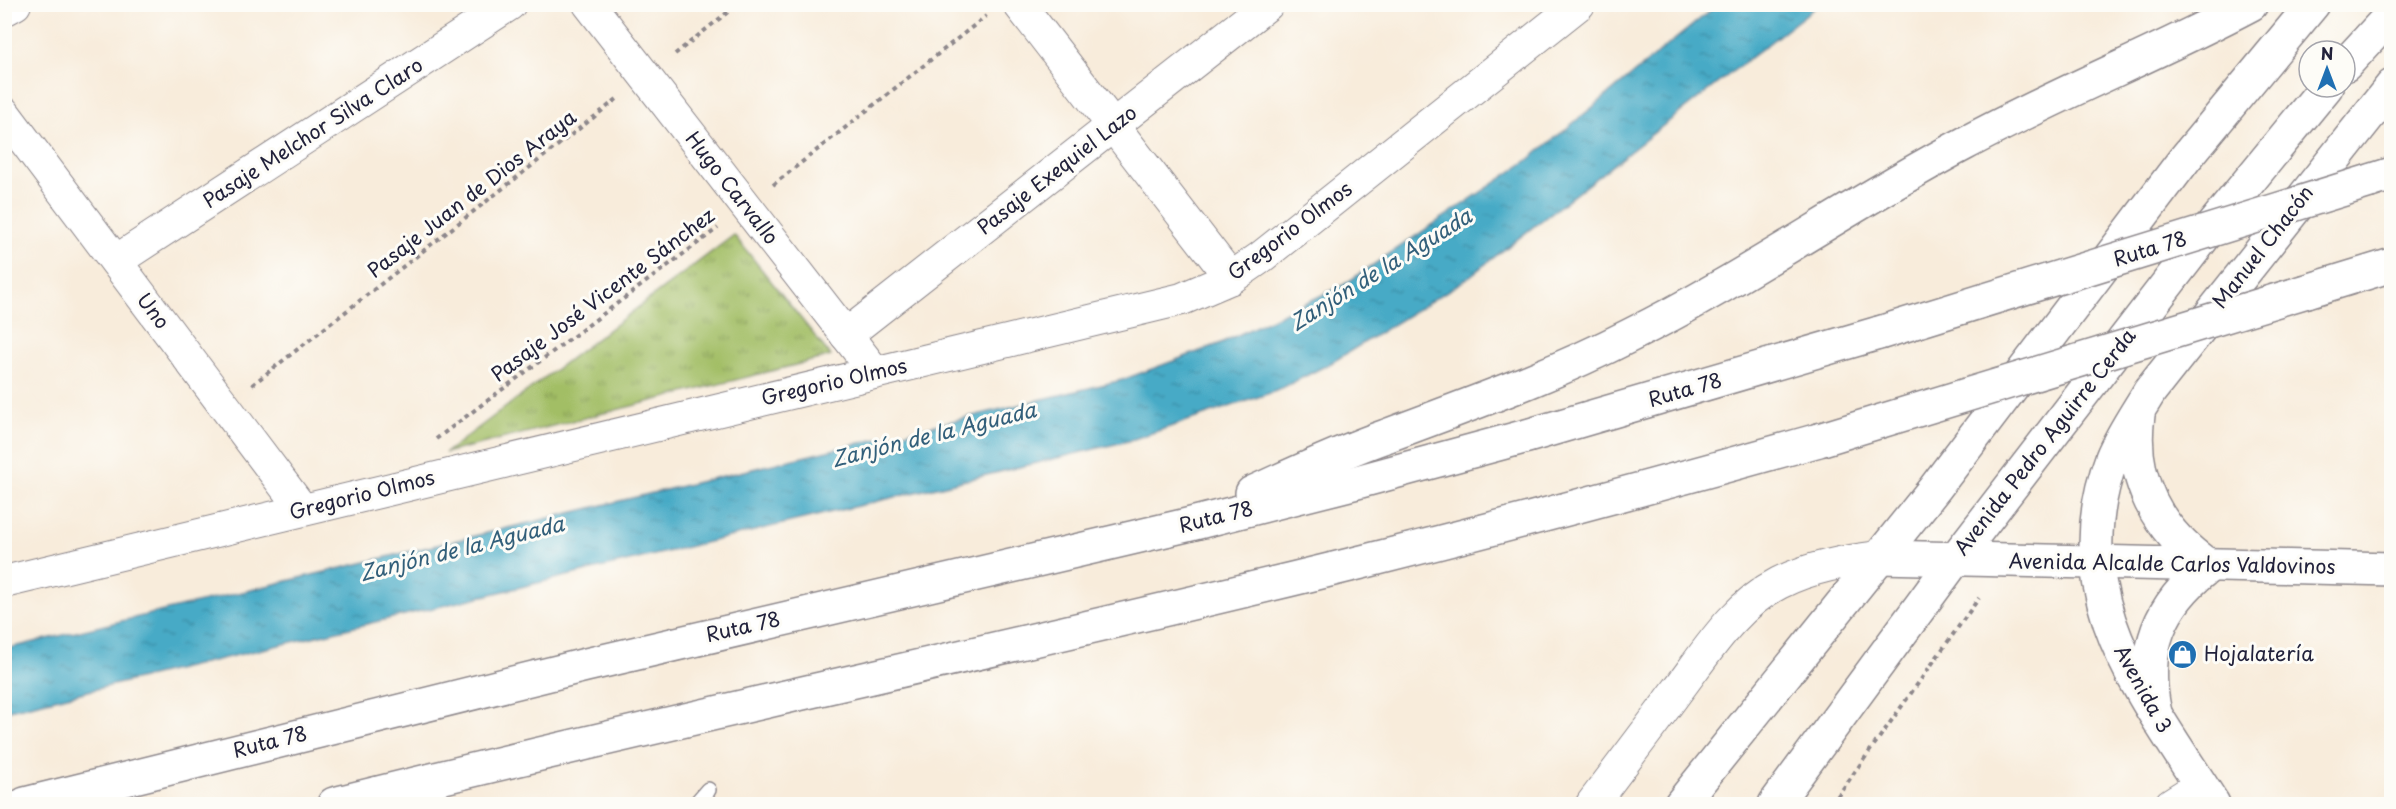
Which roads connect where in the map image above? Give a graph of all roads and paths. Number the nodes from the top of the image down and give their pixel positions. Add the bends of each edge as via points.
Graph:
1 (15, 4) edge
2 (510, 4) edge
3 (589, 4) edge
4 (738, 4) edge
5 (1268, 4) edge
6 (1579, 4) edge
7 (2251, 4) edge
8 (2313, 4) edge
9 (1005, 8) edge
10 (4, 10) edge
11 (2391, 14) edge
12 (2357, 51) edge
13 (646, 77) junction
14 (2391, 86) edge
15 (2316, 99) edge
16 (4, 113) edge
17 (1113, 126) junction
18 (2381, 177) edge
19 (747, 206) junction
20 (116, 261) junction
21 (2391, 265) edge
22 (1231, 278) junction
23 (846, 334) junction
24 (875, 372) junction
25 (225, 407) junction
26 (2139, 410) junction
27 (428, 445) dead end
28 (302, 509) junction
29 (1188, 525) junction
30 (1880, 557) junction
31 (1956, 558) junction
32 (2006, 560) junction
33 (2097, 563) junction
34 (2210, 566) junction
35 (2391, 569) edge
36 (4, 582) edge
37 (2154, 713) junction
38 (708, 790) dead end
39 (2207, 795) edge
40 (25, 804) edge
41 (334, 804) edge
42 (696, 804) edge
43 (1592, 804) edge
44 (1681, 804) edge
45 (1775, 804) edge
46 (1832, 804) edge
47 (2171, 804) edge

1 - 10 street
2 - 20 street, Pasaje Melchor Silva Claro
3 - 13 street, Hugo Carvallo
4 - 13 path, Pasaje Juan de Dios Araya
5 - 17 street, Pasaje Exequiel Lazo
6 - 22 street, Gregorio Olmos
7 - 29 main road via 1963,144 1629,337 1544,376 1312,466
8 - 30 main road via 2184,160
9 - 17 street
9 - 19 path, Pasaje José Vicente Sánchez
11 - 12 main road
13 - 19 street, Hugo Carvallo
13 - 25 path, Pasaje Juan de Dios Araya
14 - 26 main road, Manuel Chacón
15 - 31 main road, Avenida Pedro Aguirre Cerda via 2211,226
16 - 20 street, Uno
17 - 22 street
17 - 23 street, Pasaje Exequiel Lazo
18 - 29 main road, Ruta 78, bridge via 1879,333 1516,439
19 - 23 street, Hugo Carvallo
19 - 27 path, Pasaje José Vicente Sánchez
20 - 25 street, Uno
21 - 41 main road, bridge via 1819,440 1558,512
22 - 24 street, Gregorio Olmos via 1182,299
23 - 24 street, Hugo Carvallo
24 - 28 street, Gregorio Olmos
25 - 28 street, Uno
26 - 33 main road, Manuel Chacón via 2113,456 2105,481 2099,507
26 - 34 main road, Manuel Chacón via 2137,460 2153,508 2177,541
28 - 36 street, Gregorio Olmos
29 - 40 main road, Ruta 78 via 586,664
30 - 31 main road, Avenida Alcalde Carlos Valdovinos
30 - 43 street via 1799,574 1746,606 1712,644
30 - 44 main road
31 - 32 main road, Avenida Alcalde Carlos Valdovinos
31 - 45 main road, Avenida Pedro Aguirre Cerda
32 - 33 main road, Avenida Alcalde Carlos Valdovinos
32 - 46 path
33 - 34 main road, Avenida Alcalde Carlos Valdovinos
33 - 37 main road, Avenida 3 via 2107,618 2119,652
34 - 35 main road, Avenida Alcalde Carlos Valdovinos
34 - 37 main road via 2174,598 2159,627 2150,665
37 - 39 main road, Avenida 3
38 - 42 lane
39 - 47 street

